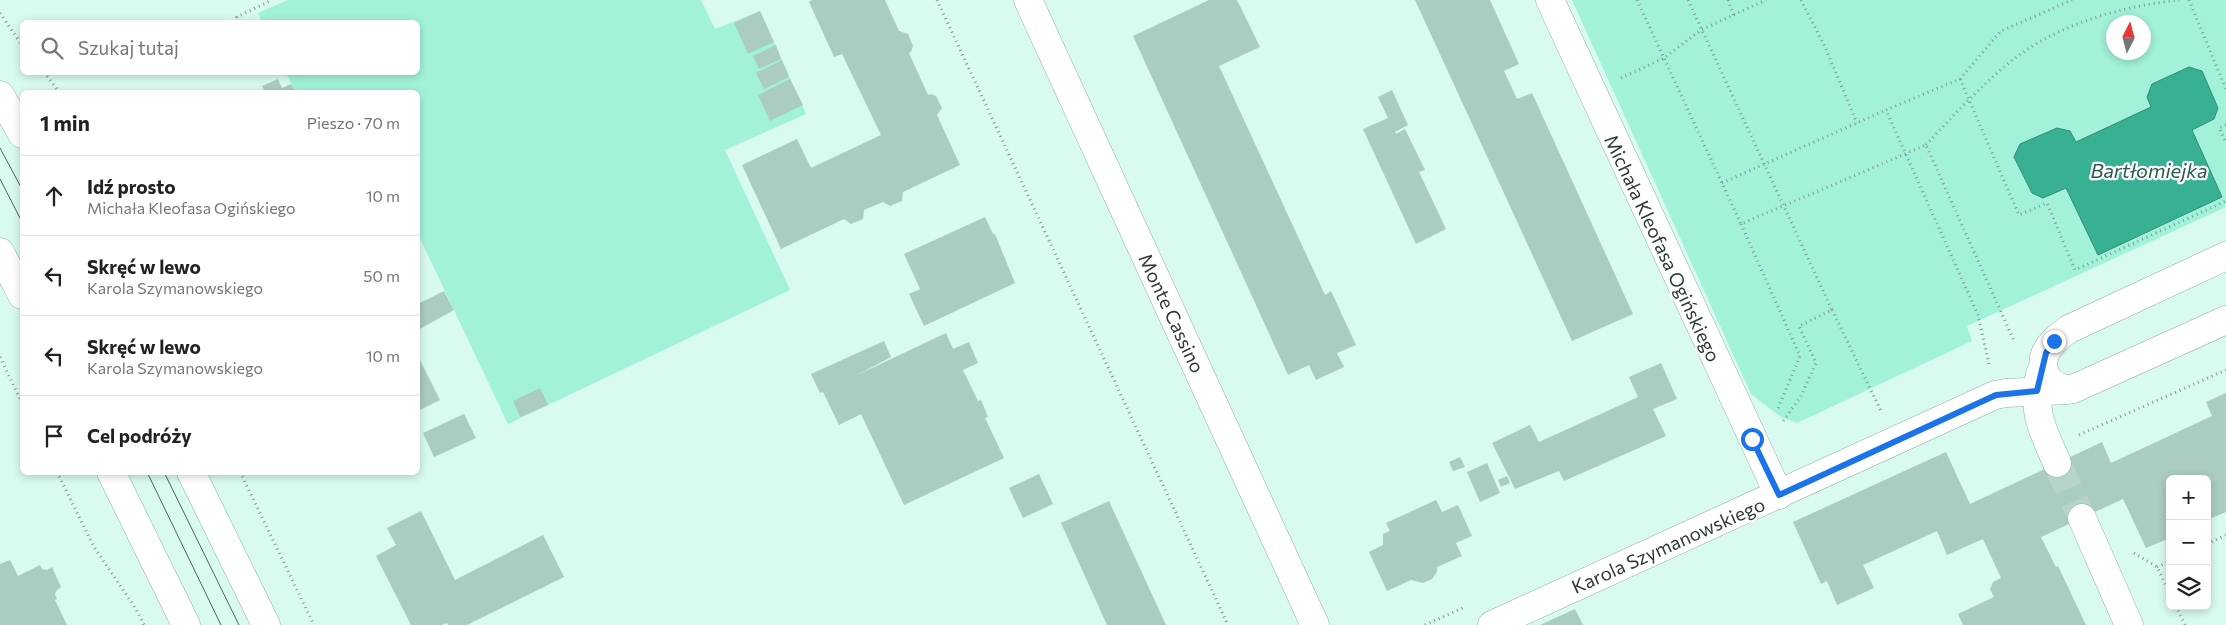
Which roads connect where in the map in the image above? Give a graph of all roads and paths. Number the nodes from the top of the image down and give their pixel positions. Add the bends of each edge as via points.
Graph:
1 (272, 0) edge
2 (938, 0) edge
3 (1028, 0) edge
4 (1550, 0) edge
5 (1637, 0) edge
6 (1688, 0) edge
7 (1728, 0) edge
8 (1766, 0) edge
9 (1801, 0) edge
10 (2072, 0) edge
11 (2179, 0) edge
12 (2188, 0) edge
13 (0, 13) edge
14 (1734, 16) junction
15 (239, 20) edge
16 (1701, 30) junction
17 (20, 42) edge
18 (1664, 58) junction
19 (46, 75) edge
20 (1960, 79) junction
21 (2226, 89) edge
22 (58, 90) edge
23 (1591, 92) junction
24 (0, 95) edge
25 (1969, 100) junction
26 (1886, 110) junction
27 (1857, 123) junction
28 (2226, 125) edge
29 (20, 130) edge
30 (2226, 143) edge
31 (1926, 145) junction
32 (1906, 154) junction
33 (1764, 163) junction
34 (1722, 183) junction
35 (2226, 200) edge
36 (1784, 205) junction
37 (1741, 224) junction
38 (0, 252) edge
39 (2226, 256) edge
40 (20, 291) edge
41 (1832, 310) junction
42 (2004, 315) dead end
43 (2226, 320) edge
44 (0, 357) edge
45 (2044, 358) junction
46 (1988, 363) dead end
47 (2226, 370) edge
48 (2067, 390) junction
49 (2037, 391) junction
50 (20, 399) edge
51 (1775, 417) dead end
52 (1778, 428) dead end
53 (2071, 439) dead end
54 (1895, 441) junction
55 (2057, 463) tunnel mouth
56 (58, 475) edge
57 (112, 475) edge
58 (191, 475) edge
59 (241, 475) edge
60 (1779, 495) junction
61 (2082, 518) tunnel mouth
62 (2226, 535) edge
63 (2211, 542) edge
64 (2166, 562) edge
65 (2156, 566) dead end
66 (1469, 605) dead end
67 (2178, 610) edge
68 (144, 625) edge
69 (186, 625) edge
70 (266, 625) edge
71 (314, 625) edge
72 (1228, 625) edge
73 (1316, 625) edge
74 (1424, 625) edge
75 (1492, 625) edge
76 (2129, 625) edge
77 (2185, 625) edge

1 - 15 path via 237,17
2 - 72 path
3 - 73 street, Monte Cassino
4 - 23 street, Michała Kleofasa Ogińskiego
5 - 18 path
6 - 16 path
7 - 14 path
8 - 14 path
9 - 27 path
10 - 20 path via 2001,31
11 - 25 path via 2114,12 2070,27 2005,66
12 - 21 path
13 - 17 path
14 - 16 path
16 - 18 path
16 - 33 path
18 - 23 path
18 - 34 path
19 - 22 path
20 - 25 path
20 - 26 path
23 - 60 street, Michała Kleofasa Ogińskiego
24 - 29 street
25 - 31 path
25 - 35 path via 2019,214 2047,203 2075,270
26 - 27 path
26 - 32 path
27 - 33 path
28 - 30 path via 2219,128
31 - 32 path
31 - 42 path
32 - 36 path
32 - 46 path via 1978,315
33 - 34 path
33 - 36 path
34 - 37 path
36 - 37 path
36 - 41 path
37 - 51 path via 1800,356
38 - 40 street
39 - 45 street via 2075,325 2054,341
41 - 52 path via 1799,326 1816,363 1800,398
41 - 54 path
43 - 48 street, Karola Szymanowskiego
44 - 50 path
45 - 48 street via 2045,373 2050,382
45 - 49 street
47 - 53 path
48 - 49 street, Karola Szymanowskiego
49 - 54 street, Karola Szymanowskiego via 2001,393
49 - 55 street via 2039,420
54 - 60 street, Karola Szymanowskiego
56 - 68 path via 94,547
57 - 69 street
58 - 70 street
59 - 71 path
60 - 75 street, Karola Szymanowskiego
61 - 76 street
62 - 63 path
64 - 65 path
66 - 74 path
67 - 77 path

